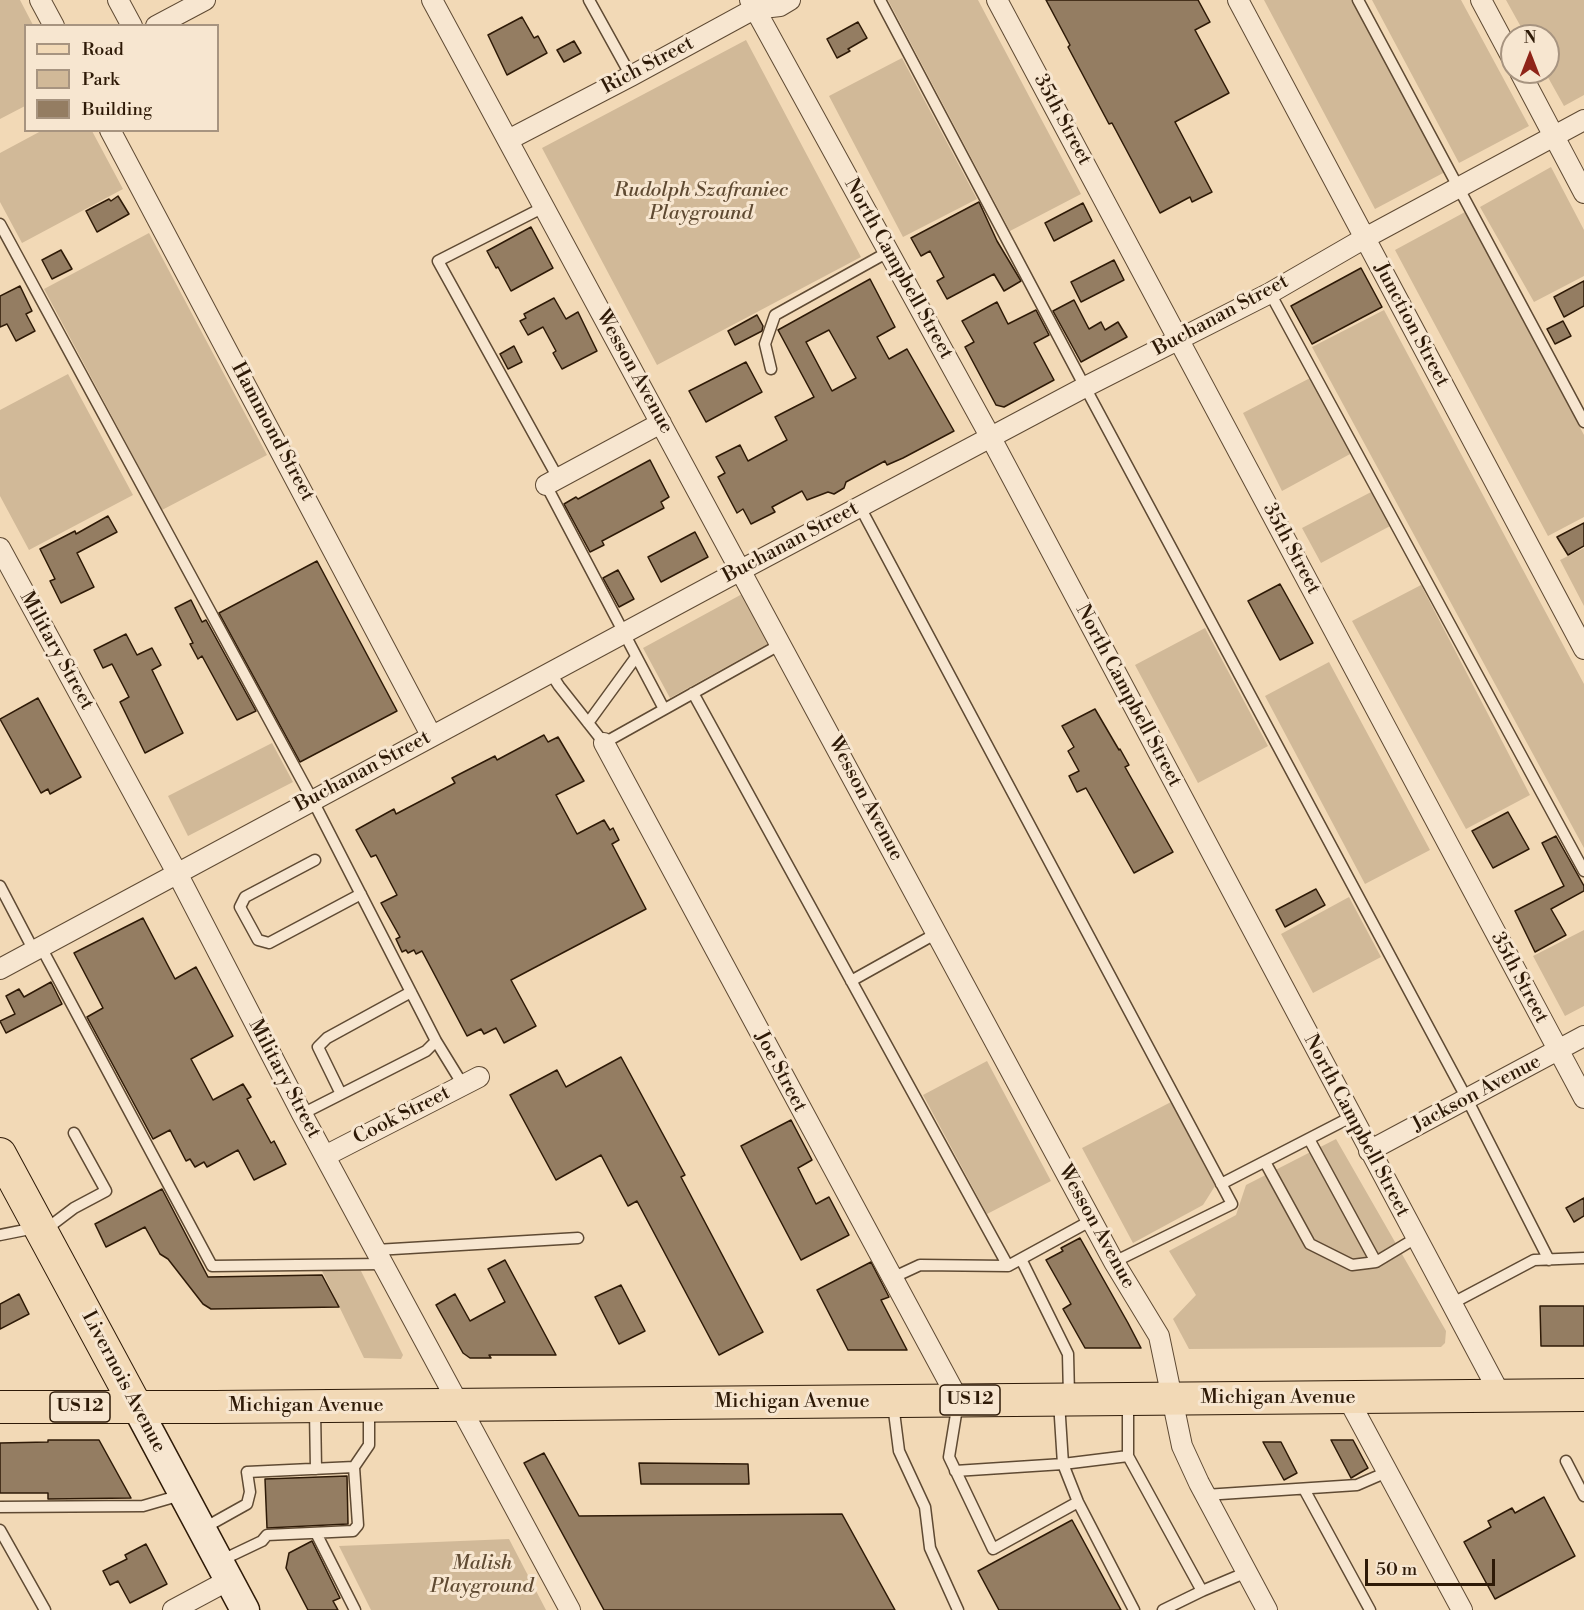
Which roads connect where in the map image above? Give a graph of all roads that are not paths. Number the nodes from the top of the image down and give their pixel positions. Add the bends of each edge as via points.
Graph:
1 (40, 0) edge
2 (118, 0) edge
3 (205, 0) edge
4 (432, 0) edge
5 (589, 0) edge
6 (790, 0) edge
7 (880, 0) edge
8 (998, 0) edge
9 (1238, 0) edge
10 (1358, 0) edge
11 (1481, 0) edge
12 (752, 4) edge
13 (53, 24) edge
14 (131, 24) edge
15 (160, 24) edge
16 (1500, 36) edge
17 (631, 76) junction
18 (1526, 84) edge
19 (1584, 120) edge
20 (111, 132) edge
21 (1554, 136) junction
22 (508, 140) junction
23 (1458, 188) junction
24 (1584, 193) edge
25 (544, 207) junction
26 (0, 224) edge
27 (1365, 238) junction
28 (888, 252) junction
29 (1270, 292) junction
30 (1178, 339) junction
31 (771, 369) dead end
32 (1085, 387) junction
33 (1584, 422) edge
34 (661, 423) junction
35 (991, 438) junction
36 (552, 481) junction
37 (860, 507) junction
38 (0, 548) edge
39 (741, 570) junction
40 (623, 633) junction
41 (781, 644) junction
42 (1584, 649) edge
43 (636, 657) junction
44 (550, 672) junction
45 (693, 693) junction
46 (664, 709) junction
47 (588, 723) junction
48 (431, 735) junction
49 (604, 743) junction
50 (312, 799) junction
51 (315, 860) dead end
52 (1584, 871) edge
53 (177, 873) junction
54 (0, 886) edge
55 (361, 894) junction
56 (937, 933) junction
57 (37, 949) junction
58 (0, 969) edge
59 (851, 981) junction
60 (411, 992) junction
61 (1584, 1036) edge
62 (436, 1041) junction
63 (1558, 1050) junction
64 (471, 1081) joint
65 (341, 1094) junction
66 (1584, 1098) edge
67 (1467, 1100) junction
68 (302, 1114) junction
69 (1351, 1117) junction
70 (74, 1132) dead end
71 (1310, 1139) junction
72 (1369, 1151) junction
73 (0, 1154) edge
74 (325, 1156) junction
75 (1265, 1162) junction
76 (1221, 1184) junction
77 (1092, 1220) junction
78 (41, 1230) junction
79 (0, 1235) edge
80 (578, 1238) dead end
81 (1416, 1238) junction
82 (379, 1257) junction
83 (1584, 1258) edge
84 (1021, 1259) junction
85 (1550, 1260) junction
86 (1114, 1262) junction
87 (1376, 1262) junction
88 (1008, 1266) junction
89 (892, 1278) junction
90 (1451, 1304) junction
91 (1584, 1395) edge
92 (1501, 1396) junction
93 (1347, 1397) junction
94 (1128, 1399) junction
95 (1172, 1399) junction
96 (1064, 1400) junction
97 (892, 1401) junction
98 (959, 1401) junction
99 (459, 1405) junction
100 (315, 1406) junction
101 (369, 1406) junction
102 (0, 1407) edge
103 (137, 1408) junction
104 (1128, 1456) junction
105 (1566, 1461) dead end
106 (1063, 1464) junction
107 (354, 1467) junction
108 (316, 1469) junction
109 (956, 1471) junction
110 (1387, 1472) junction
111 (1304, 1489) junction
112 (1205, 1494) junction
113 (183, 1495) junction
114 (1584, 1496) edge
115 (1078, 1502) junction
116 (0, 1507) edge
117 (0, 1530) edge
118 (202, 1530) junction
119 (316, 1533) junction
120 (224, 1571) junction
121 (1247, 1572) junction
122 (1202, 1591) junction
123 (45, 1610) edge
124 (173, 1610) edge
125 (245, 1610) edge
126 (355, 1610) edge
127 (570, 1610) edge
128 (958, 1610) edge
129 (1134, 1610) edge
130 (1162, 1610) edge
131 (1267, 1610) edge
132 (1370, 1610) edge
133 (1462, 1610) edge

1 - 13 street
2 - 14 street
3 - 15 street
4 - 22 street, Wesson Avenue
5 - 17 lane
6 - 12 street, Rich Street via 780,6
7 - 32 lane
8 - 30 street, 35th Street
9 - 27 street, Junction Street
10 - 23 lane
11 - 16 street
12 - 17 street, Rich Street
12 - 28 street, North Campbell Street
17 - 22 street, Rich Street
18 - 21 street
19 - 21 street, Buchanan Street
20 - 48 street, Hammond Street
21 - 23 street, Buchanan Street
21 - 24 street
22 - 25 street, Wesson Avenue
23 - 27 street, Buchanan Street
23 - 33 lane
25 - 34 street, Wesson Avenue
25 - 36 lane via 438,261
26 - 50 lane
27 - 29 street, Buchanan Street
27 - 42 street, Junction Street
28 - 31 lane via 775,315 765,344
28 - 35 street, North Campbell Street
29 - 30 street, Buchanan Street
29 - 52 lane
30 - 32 street, Buchanan Street
30 - 63 street, 35th Street
32 - 35 street, Buchanan Street
32 - 67 lane
34 - 36 street
34 - 39 street, Wesson Avenue
35 - 37 street, Buchanan Street
35 - 69 street, North Campbell Street
36 - 40 lane
37 - 39 street, Buchanan Street
37 - 76 lane
38 - 53 street, Military Street
39 - 40 street, Buchanan Street
39 - 41 street, Wesson Avenue
40 - 43 lane
40 - 44 street, Buchanan Street
41 - 45 lane
41 - 56 street, Wesson Avenue
43 - 46 lane
43 - 47 lane
44 - 47 lane
44 - 48 street, Buchanan Street
45 - 46 lane
45 - 59 lane
46 - 49 lane
47 - 49 lane
48 - 50 street, Buchanan Street
49 - 89 street, Joe Street
50 - 53 street, Buchanan Street
50 - 55 lane
51 - 55 lane via 245,897 240,908 258,940 269,943
53 - 57 street, Buchanan Street
53 - 68 street, Military Street
54 - 57 lane
55 - 60 lane
56 - 59 lane
56 - 77 street, Wesson Avenue
57 - 58 street, Buchanan Street
57 - 82 lane via 212,1266
59 - 88 lane
60 - 62 lane
60 - 65 lane via 327,1038 318,1047
61 - 63 street, Jackson Avenue
62 - 64 lane
62 - 65 lane via 426,1051
63 - 66 street, 35th Street
63 - 67 street, Jackson Avenue
64 - 74 street, Cook Street
65 - 68 lane
67 - 72 street, Jackson Avenue
67 - 85 lane
68 - 74 street, Military Street
69 - 71 lane
69 - 72 street, North Campbell Street
70 - 78 lane via 106,1191
71 - 75 lane
71 - 87 lane
72 - 81 street, North Campbell Street
73 - 78 main road, Livernois Avenue
74 - 82 street, Military Street
75 - 76 lane
75 - 87 lane via 1310,1244 1352,1265
76 - 86 lane via 1232,1204
77 - 84 lane
77 - 86 street, Wesson Avenue
78 - 79 lane
78 - 103 main road, Livernois Avenue
80 - 82 lane
81 - 87 lane
81 - 90 street, North Campbell Street
82 - 99 street, Military Street
83 - 85 lane
84 - 88 lane
84 - 96 lane via 1068,1354
85 - 90 lane via 1534,1260
86 - 95 street, Wesson Avenue via 1160,1336
88 - 89 lane via 920,1265
89 - 98 street, Joe Street
90 - 92 street, North Campbell Street
91 - 92 main road, Michigan Avenue / US 12
92 - 93 main road, Michigan Avenue / US 12
93 - 95 main road, Michigan Avenue / US 12
93 - 110 street
94 - 95 main road, Michigan Avenue / US 12
94 - 96 main road, Michigan Avenue / US 12
94 - 104 lane
95 - 112 street, Wesson Avenue via 1182,1446
96 - 98 main road, Michigan Avenue / US 12
96 - 106 lane
97 - 98 main road, Michigan Avenue / US 12
97 - 99 main road, Michigan Avenue / US 12
97 - 128 lane via 899,1451 925,1507 930,1548
98 - 109 lane via 949,1457
99 - 101 main road, Michigan Avenue / US 12
99 - 127 street, Military Street
100 - 101 main road, Michigan Avenue / US 12
100 - 103 main road, Michigan Avenue / US 12
100 - 108 lane
101 - 107 lane via 369,1446
102 - 103 main road, Michigan Avenue / US 12
103 - 113 main road, Livernois Avenue
104 - 106 lane
104 - 122 lane
105 - 114 lane
106 - 109 lane
106 - 115 lane
107 - 108 lane
107 - 119 lane via 358,1525 354,1531
108 - 118 lane via 247,1472 247,1504
109 - 115 lane via 993,1549
110 - 111 lane via 1357,1485
110 - 133 street
111 - 112 lane
111 - 132 lane
112 - 121 street, Wesson Avenue
113 - 116 lane via 143,1506
113 - 118 main road, Livernois Avenue
115 - 129 lane
117 - 123 lane
118 - 120 main road, Livernois Avenue
119 - 120 lane via 267,1535
119 - 126 lane
120 - 124 street
120 - 125 main road, Livernois Avenue
121 - 122 lane
121 - 131 street, Wesson Avenue
122 - 130 lane

